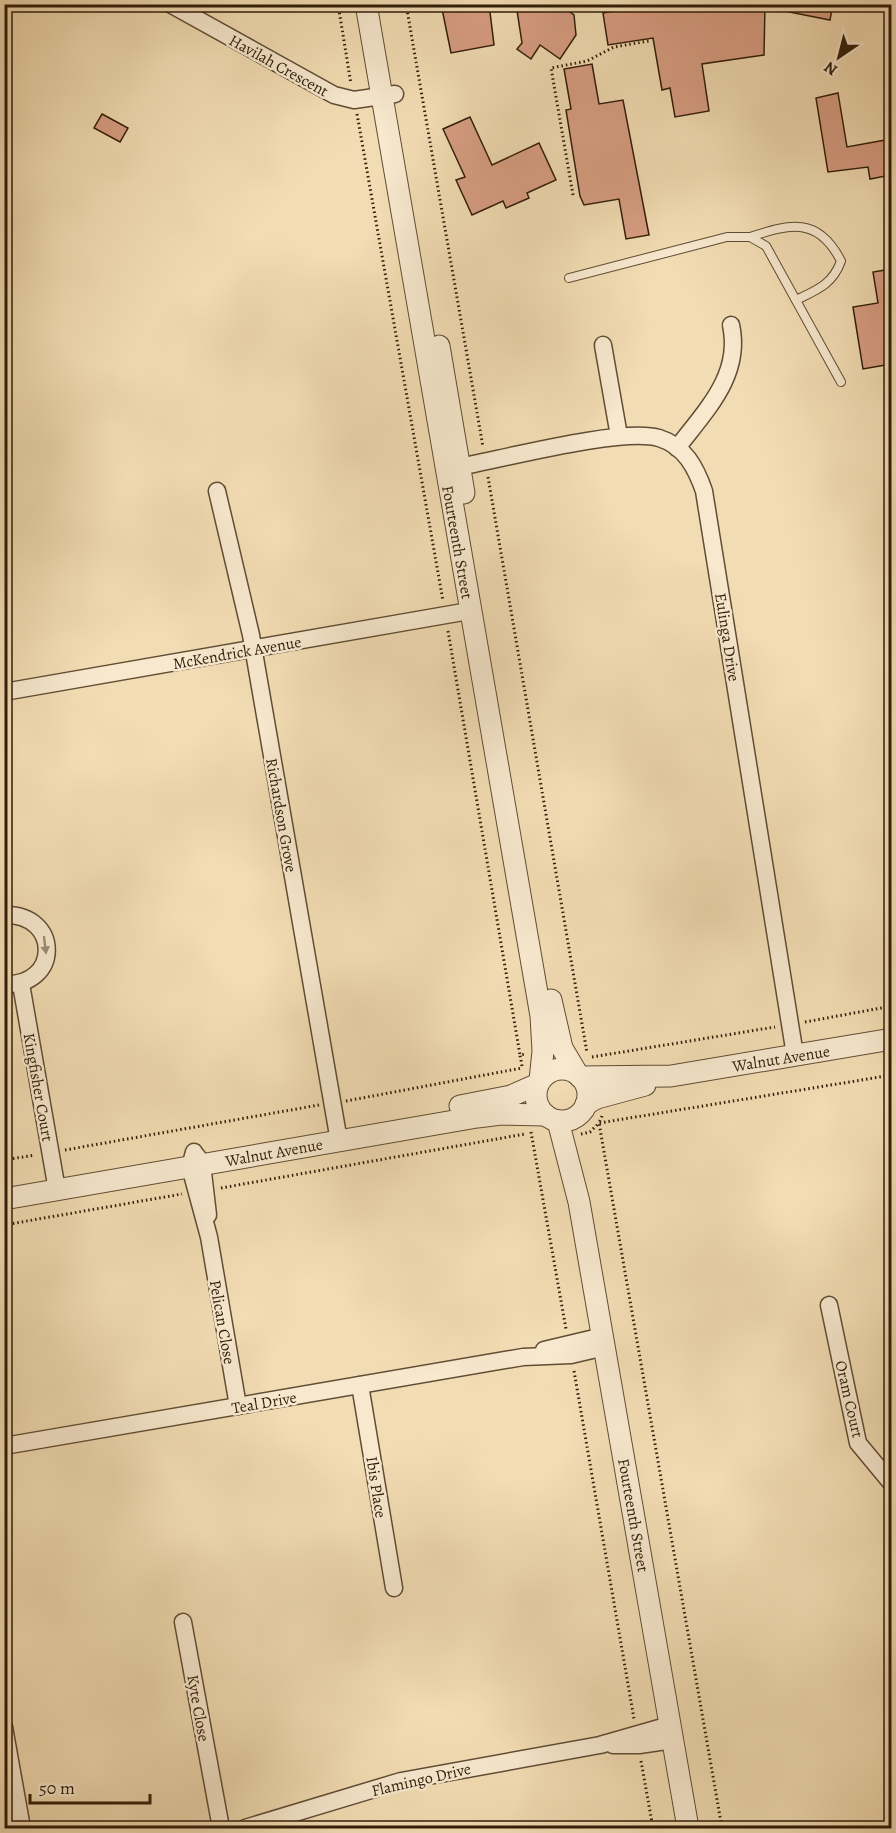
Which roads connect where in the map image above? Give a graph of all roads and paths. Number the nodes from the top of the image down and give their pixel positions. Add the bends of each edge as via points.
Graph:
1 (170, 4) edge
2 (338, 4) edge
3 (366, 4) edge
4 (380, 4) edge
5 (406, 4) edge
6 (649, 41) dead end
7 (388, 95) junction
8 (354, 100) junction
9 (573, 195) dead end
10 (750, 237) junction
11 (569, 278) dead end
12 (796, 300) junction
13 (731, 325) dead end
14 (603, 345) dead end
15 (841, 382) dead end
16 (619, 436) junction
17 (677, 448) junction
18 (486, 462) junction
19 (459, 467) junction
20 (217, 491) dead end
21 (470, 611) junction
22 (445, 615) junction
23 (254, 649) junction
24 (4, 692) edge
25 (4, 915) edge
26 (13, 984) edge
27 (891, 1006) edge
28 (790, 1025) junction
29 (891, 1039) edge
30 (552, 1049) junction
31 (520, 1055) junction
32 (795, 1055) junction
33 (582, 1070) junction
34 (891, 1075) edge
35 (671, 1076) junction
36 (539, 1082) junction
37 (332, 1103) junction
38 (567, 1122) junction
39 (599, 1123) junction
40 (531, 1133) junction
41 (337, 1134) junction
42 (63, 1151) dead end
43 (196, 1161) junction
44 (55, 1183) junction
45 (4, 1184) edge
46 (201, 1192) junction
47 (4, 1199) edge
48 (4, 1226) edge
49 (829, 1305) dead end
50 (604, 1342) junction
51 (570, 1349) junction
52 (360, 1385) junction
53 (238, 1406) junction
54 (4, 1446) edge
55 (891, 1484) edge
56 (394, 1588) dead end
57 (183, 1622) dead end
58 (4, 1727) edge
59 (671, 1732) junction
60 (638, 1739) junction
61 (22, 1828) edge
62 (221, 1828) edge
63 (245, 1828) edge
64 (653, 1828) edge
65 (688, 1828) edge
66 (722, 1828) edge

1 - 8 street, Havilah Crescent via 334,95
2 - 8 path
3 - 7 street, Fourteenth Street
4 - 7 street, Fourteenth Street
5 - 18 path
6 - 9 path via 614,47 587,61 550,68
7 - 8 street, Havilah Crescent
7 - 19 street, Fourteenth Street
7 - 21 street, Fourteenth Street
8 - 22 path
10 - 11 lane via 727,237
10 - 12 lane via 765,246
10 - 12 lane via 785,225 809,228 833,245 841,261 836,274 826,286
12 - 15 lane
13 - 17 street via 734,361 727,377
14 - 16 street
16 - 17 street, Eulinga Drive via 658,438
16 - 18 street, Eulinga Drive
17 - 28 street, Eulinga Drive via 693,462 704,491
18 - 19 street, Eulinga Drive
18 - 33 path
19 - 30 street, Fourteenth Street via 549,987
20 - 23 street, Richardson Grove
21 - 22 street, McKendrick Avenue
21 - 30 street, Fourteenth Street via 541,1016
22 - 23 street, McKendrick Avenue
22 - 31 path
23 - 24 street, McKendrick Avenue
23 - 37 street, Richardson Grove
25 -> 26 street, Kingfisher Court via 28,918 40,927 46,939 44,966 36,976
26 - 44 street, Kingfisher Court
27 - 28 path
28 - 32 street, Eulinga Drive
28 - 33 path
29 - 32 street, Walnut Avenue
30 - 31 path
30 - 33 street, Fourteenth Street
30 - 33 path via 568,1046
30 - 36 street, Fourteenth Street
31 - 37 path via 522,1068
32 - 35 street, Walnut Avenue
33 - 35 street, Walnut Avenue
33 - 36 street via 562,1069 546,1074
33 - 38 street via 587,1090
34 - 39 path
35 - 38 street, Walnut Avenue via 597,1098
36 - 38 street via 536,1100
36 - 41 street, Walnut Avenue via 511,1096
37 - 41 street, Richardson Grove
37 - 42 path
38 - 39 path via 590,1132
38 - 40 path via 550,1140
38 - 41 street, Walnut Avenue via 501,1114
38 - 50 street, Fourteenth Street
39 - 66 path
40 - 46 path
40 - 51 path
41 - 43 street, Walnut Avenue
43 - 44 street, Walnut Avenue
43 - 46 street, Pelican Close
44 - 45 street, Walnut Avenue
44 - 47 street, Walnut Avenue
46 - 48 path
46 - 53 street, Pelican Close
49 - 55 street, Oram Court via 858,1443
50 - 51 street, Teal Drive
50 - 59 street, Fourteenth Street
51 - 52 street, Teal Drive
51 - 60 path
52 - 53 street, Teal Drive
52 - 56 street, Ibis Place
53 - 54 street, Teal Drive
57 - 62 street, Kyte Close
58 - 61 street
59 - 60 street, Flamingo Drive
59 - 65 street, Fourteenth Street
60 - 63 street, Flamingo Drive via 424,1776
60 - 64 path

